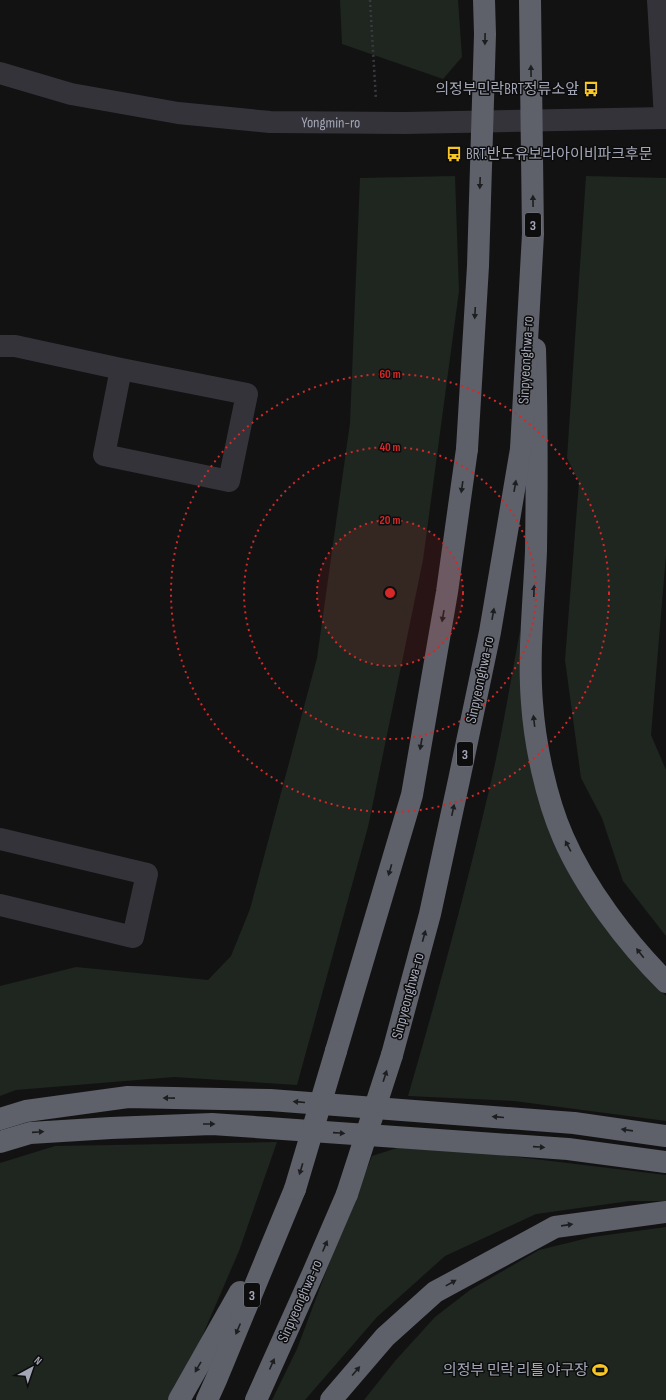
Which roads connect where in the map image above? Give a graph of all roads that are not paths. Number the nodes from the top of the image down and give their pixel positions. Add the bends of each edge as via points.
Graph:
1 (484, 0) edge
2 (530, 0) edge
3 (658, 0) edge
4 (0, 73) edge
5 (666, 118) edge
6 (0, 346) edge
7 (121, 369) junction
8 (529, 450) junction
9 (0, 839) edge
10 (0, 905) edge
11 (666, 982) edge
12 (0, 1119) edge
13 (666, 1136) edge
14 (0, 1142) edge
15 (666, 1162) edge
16 (287, 1211) junction
17 (666, 1212) edge
18 (179, 1400) edge
19 (207, 1400) edge
20 (256, 1400) edge
21 (331, 1400) edge

1 -> 16 highway, 3, bridge via 478,266 467,449 447,592 412,795
8 -> 2 highway, Sinpyeonghwa-ro / 3, bridge via 533,234
3 - 5 street
4 - 5 street, Yongmin-ro via 71,94 178,113 270,122 378,123
6 - 7 street via 15,346
7 - 7 street via 247,394 229,480 104,455
11 -> 8 highway via 613,920 586,880 563,837 549,795 538,752 532,702 536,551
20 -> 8 highway, Sinpyeonghwa-ro / 3, bridge via 347,1194 392,1055 430,914
9 - 10 street via 147,874 133,937
13 -> 12 highway via 574,1124 270,1100 128,1097 26,1111
14 -> 15 highway via 30,1133 212,1124 568,1149
16 -> 18 highway
16 -> 19 highway, 3
21 -> 17 highway via 385,1337 435,1292 555,1227

